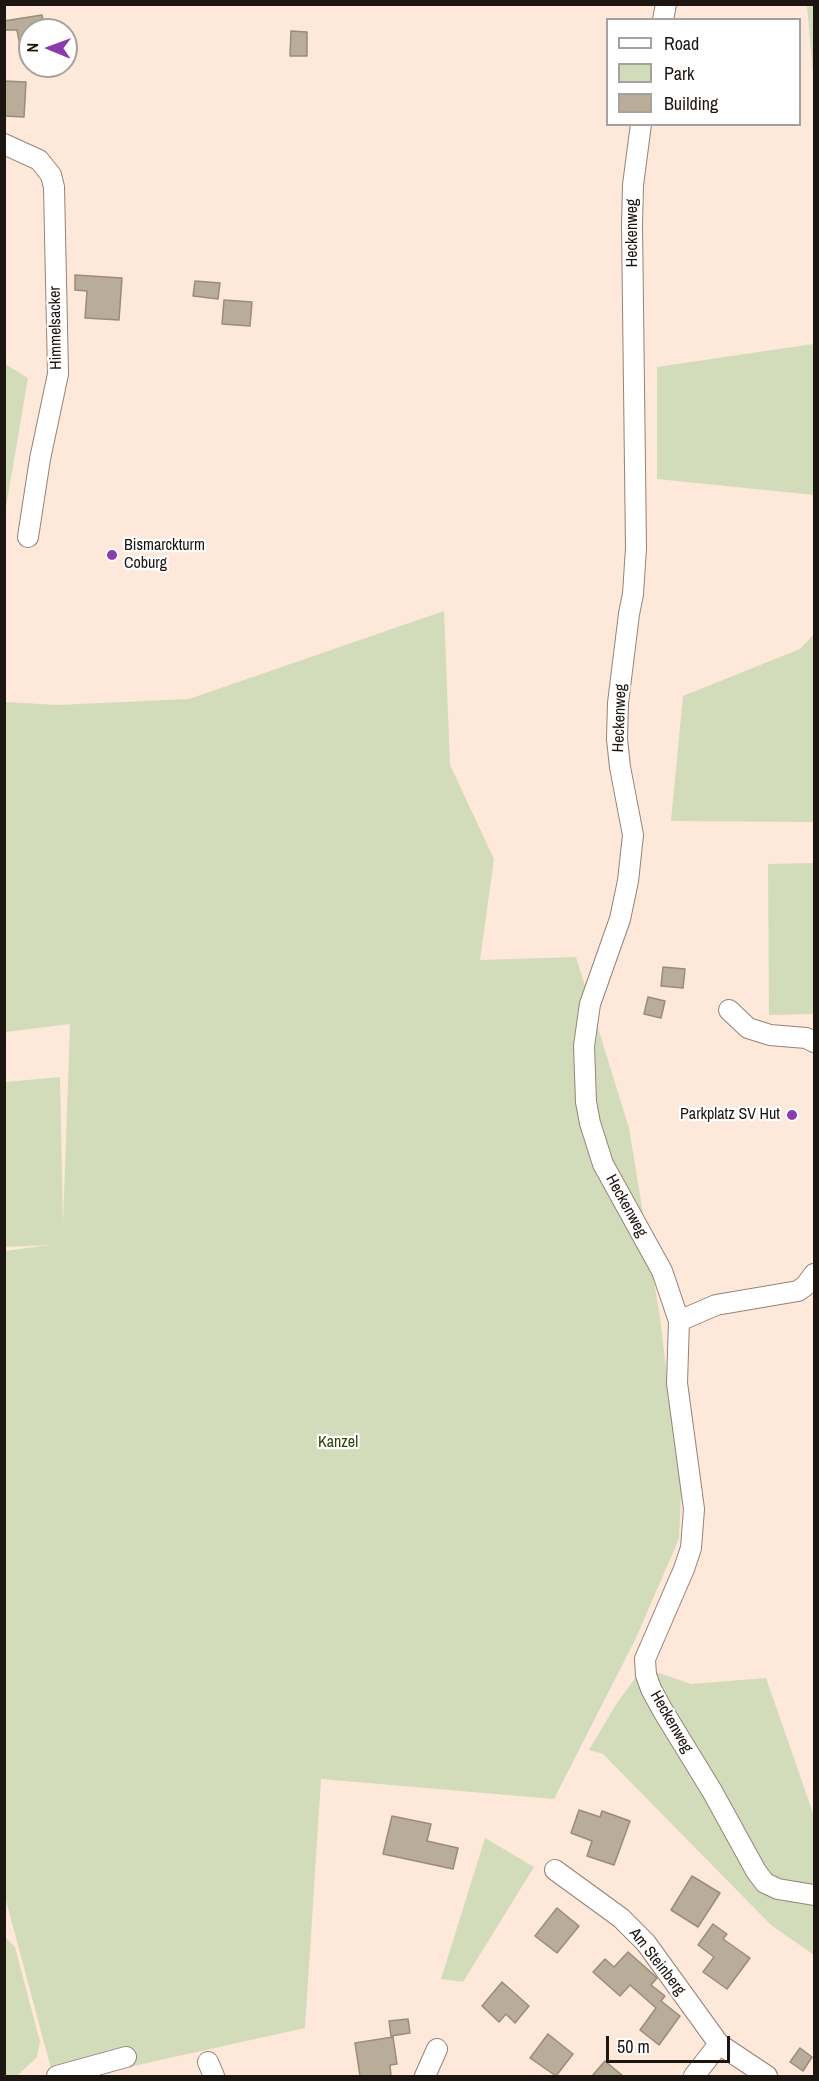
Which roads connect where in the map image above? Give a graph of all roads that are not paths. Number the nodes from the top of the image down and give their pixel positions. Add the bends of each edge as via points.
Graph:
1 (641, 126) edge
2 (4, 144) edge
3 (28, 537) dead end
4 (729, 1010) dead end
5 (814, 1042) edge
6 (814, 1274) edge
7 (679, 1321) junction
8 (555, 1870) dead end
9 (814, 1895) edge
10 (719, 2044) junction
11 (437, 2049) dead end
12 (126, 2057) dead end
13 (57, 2076) edge
14 (425, 2076) edge
15 (694, 2076) edge
16 (767, 2076) edge

1 - 7 street, Heckenweg via 632,225 636,548 617,739 633,835 622,910 590,1004 584,1046 586,1102 603,1164 662,1271
2 - 3 street, Himmelsacker via 39,160 51,174 54,187 58,374
4 - 5 street via 748,1028
6 - 7 street via 798,1291 716,1305
7 - 9 street, Heckenweg via 677,1383 694,1509 691,1548 645,1659 646,1675 756,1872 765,1883 778,1889
8 - 10 street, Am Steinberg via 621,1918 646,1943
10 - 15 street
10 - 16 street, Am Steinberg
11 - 14 street
12 - 13 street

